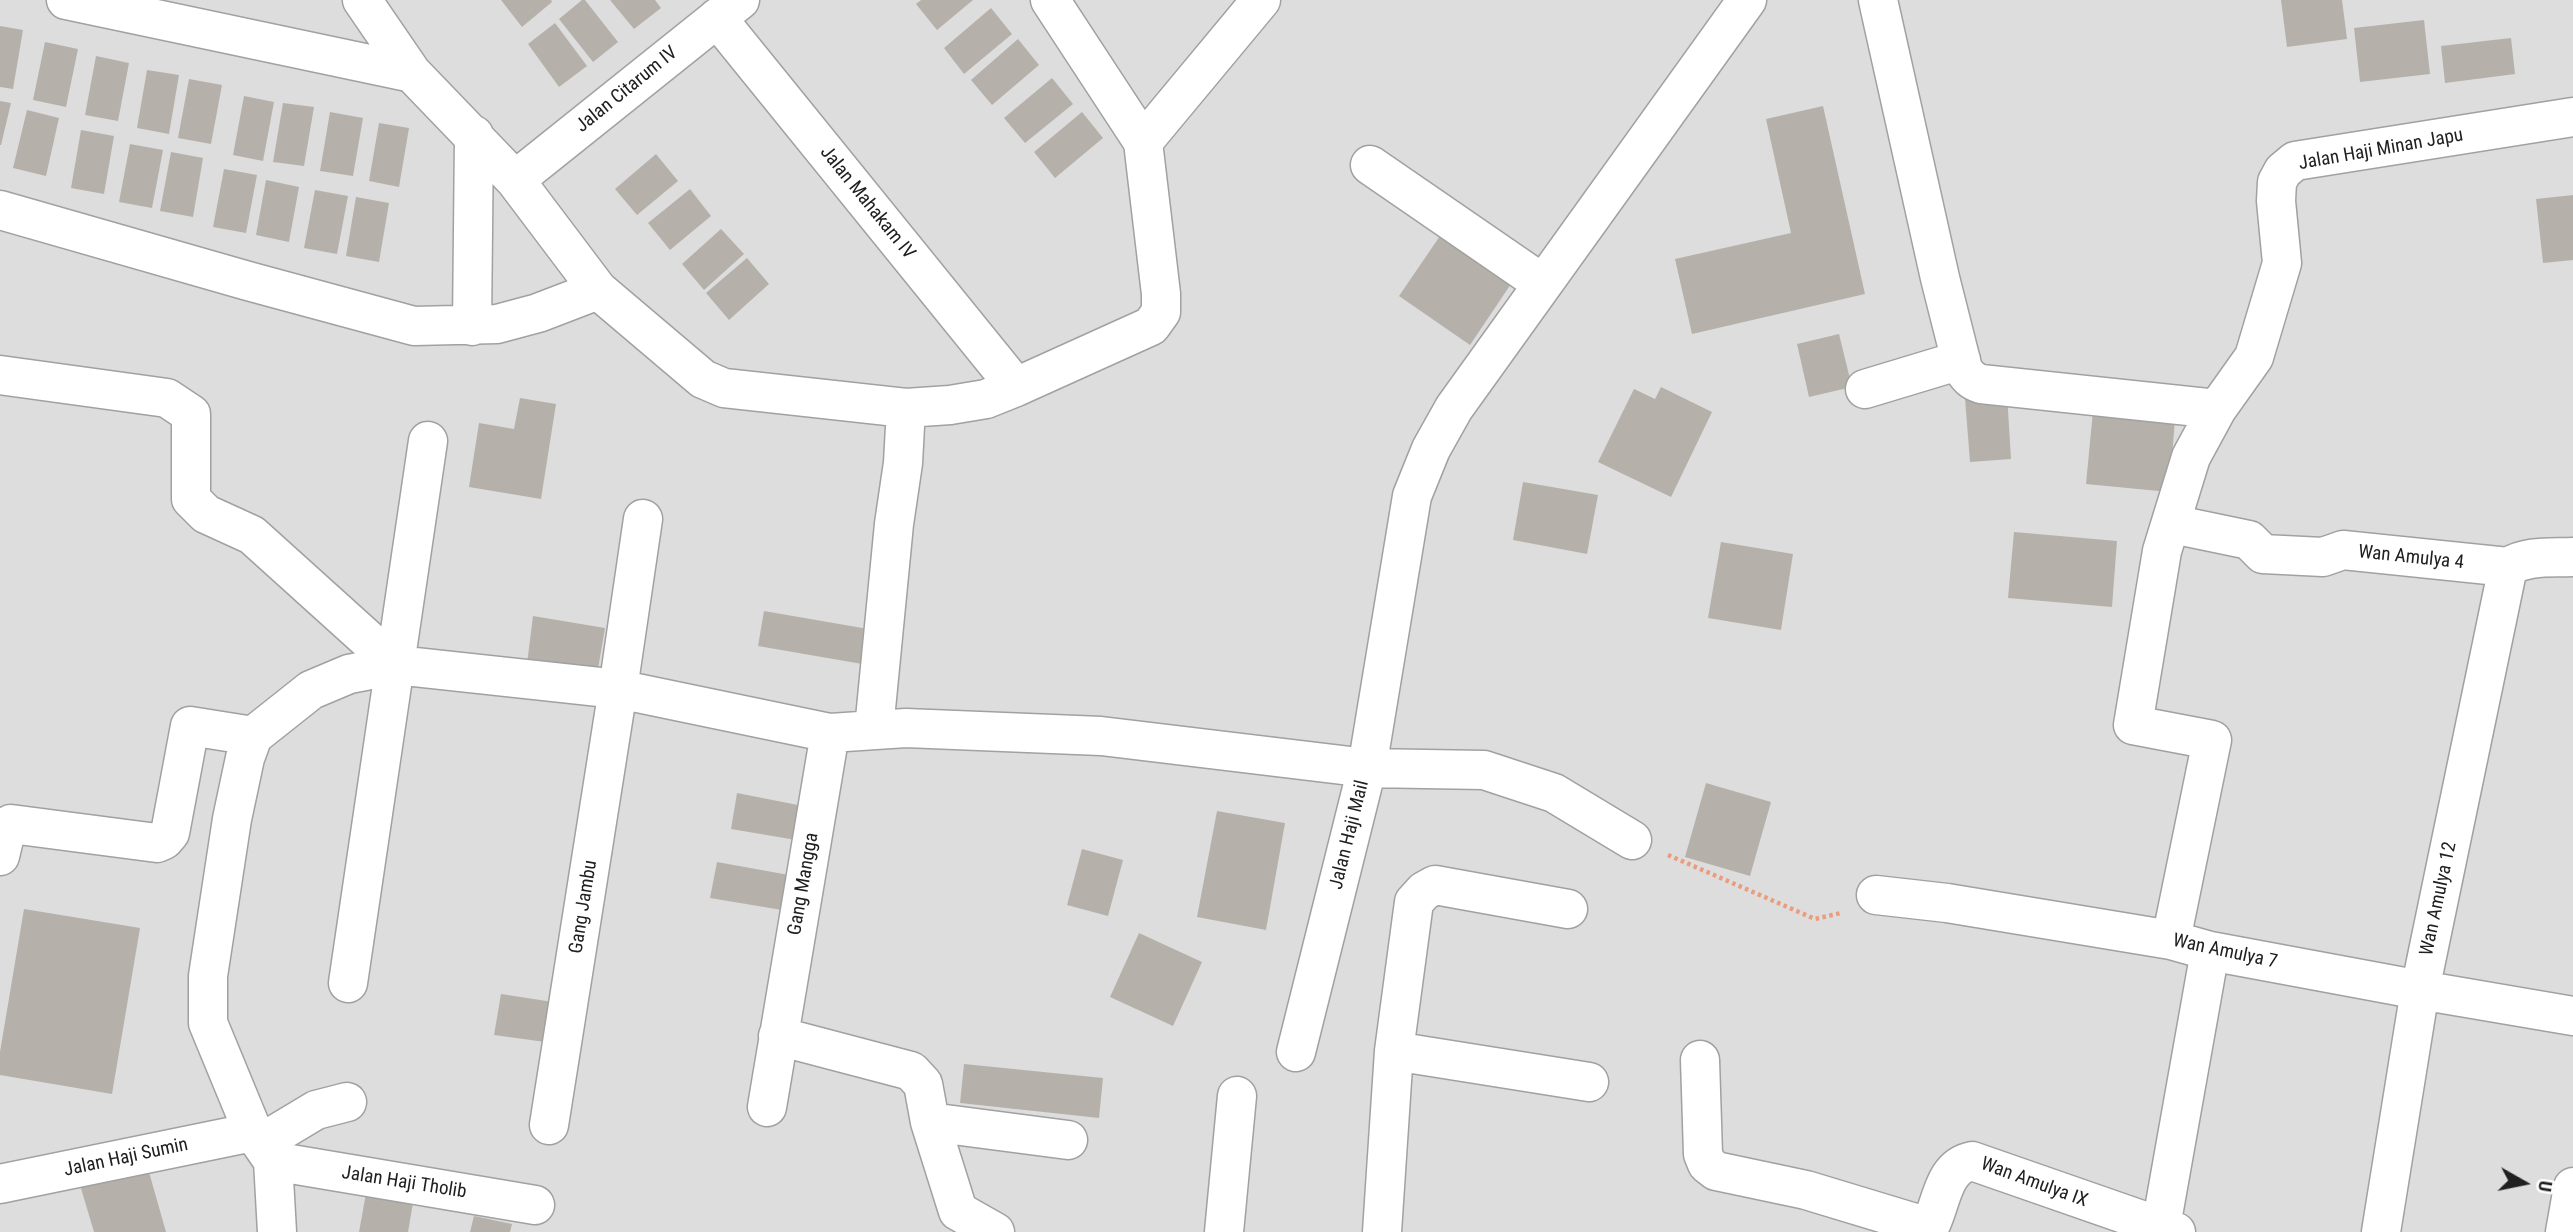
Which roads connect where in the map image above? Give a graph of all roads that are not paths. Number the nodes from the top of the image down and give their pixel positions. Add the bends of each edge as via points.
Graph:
1 (66, 0) edge
2 (362, 0) edge
3 (1050, 0) edge
4 (1261, 0) edge
5 (1747, 0) edge
6 (1878, 0) edge
7 (729, 9) edge
8 (412, 73) junction
9 (2573, 117) edge
10 (474, 135) junction
11 (1143, 142) junction
12 (1370, 165) dead end
13 (515, 180) junction
14 (0, 210) edge
15 (1542, 284) junction
16 (598, 290) junction
17 (472, 326) junction
18 (1961, 360) junction
19 (0, 375) edge
20 (1016, 387) junction
21 (1865, 389) dead end
22 (906, 408) junction
23 (2217, 410) junction
24 (428, 441) dead end
25 (643, 519) dead end
26 (2172, 524) junction
27 (2573, 557) edge
28 (2508, 568) junction
29 (396, 665) junction
30 (618, 688) junction
31 (874, 729) junction
32 (830, 733) junction
33 (253, 736) junction
34 (1367, 768) junction
35 (1632, 840) road end
36 (0, 856) edge
37 (1876, 895) road end
38 (1568, 909) dead end
39 (2171, 940) junction
40 (2210, 951) junction
41 (348, 984) dead end
42 (2420, 990) junction
43 (2573, 1016) edge
44 (778, 1035) junction
45 (1394, 1051) junction
46 (1296, 1052) dead end
47 (1700, 1060) dead end
48 (1589, 1082) dead end
49 (1237, 1096) dead end
50 (347, 1102) dead end
51 (766, 1107) dead end
52 (930, 1122) junction
53 (549, 1125) dead end
54 (1068, 1140) dead end
55 (262, 1145) junction
56 (0, 1184) edge
57 (2573, 1187) edge
58 (535, 1205) dead end
59 (2166, 1231) edge
60 (277, 1232) edge
61 (995, 1232) edge
62 (1224, 1232) edge
63 (1382, 1232) edge
64 (2381, 1232) edge
65 (2565, 1232) edge

1 - 8 street
2 - 8 street
3 - 11 street
4 - 11 street
5 - 15 street
6 - 18 street
7 - 13 street, Jalan Citarum IV
7 - 20 street, Jalan Mahakam IV
8 - 10 street
9 - 23 street, Jalan Haji Minan Japu via 2295,162 2283,171 2276,201 2282,263 2254,357
10 - 13 street
10 - 17 street
11 - 20 street via 1161,312 1151,326
12 - 15 street
13 - 16 street
14 - 17 street via 414,326
15 - 34 street via 1454,408 1412,496
16 - 17 street via 538,313
16 - 22 street via 693,371 724,387
18 - 21 street
18 - 23 street via 1967,376 1981,384
19 - 29 street via 167,398 179,404 191,414 191,499 205,514 252,535
20 - 22 street via 986,399
22 - 31 street
23 - 26 street via 2191,457
24 - 29 street
25 - 30 street, Gang Jambu
26 - 28 street, Wan Amulya 4 via 2249,540 2263,554 2323,557 2343,550
26 - 39 street via 2157,576 2133,725 2213,740
27 - 28 street, Wan Amulya 4 via 2520,560
28 - 42 street, Wan Amulya 12
29 - 30 street
29 - 33 street via 349,674 311,690
29 - 41 street
30 - 32 street
30 - 53 street, Gang Jambu
31 - 32 street
31 - 34 street via 1101,736
32 - 44 street, Gang Mangga
33 - 36 street via 190,726 170,833 164,840 157,843 11,824
33 - 55 street via 232,819 208,976 208,1023
34 - 35 street, Jalan Haji Mail via 1484,770 1555,793
34 - 46 street, Jalan Haji Mail
37 - 39 street, Wan Amulya 7
38 - 45 street via 1435,885 1424,891 1414,902
39 - 40 street, Wan Amulya 7
40 - 42 street, Wan Amulya 7
40 - 59 street
42 - 43 street, Wan Amulya 7
42 - 64 street, Wan Amulya 12
44 - 51 street, Gang Mangga
44 - 52 street via 911,1071 923,1084
45 - 48 street
45 - 63 street
47 - 59 street, Wan Amulya IX via 1703,1154 1716,1171 1806,1190 1924,1226 1931,1224 1950,1173 1972,1161
49 - 62 street
50 - 55 street via 316,1110
52 - 54 street
52 - 61 street via 958,1210
55 - 56 street, Jalan Haji Sumin
55 - 58 street, Jalan Haji Tholib
55 - 60 street
57 - 65 street

